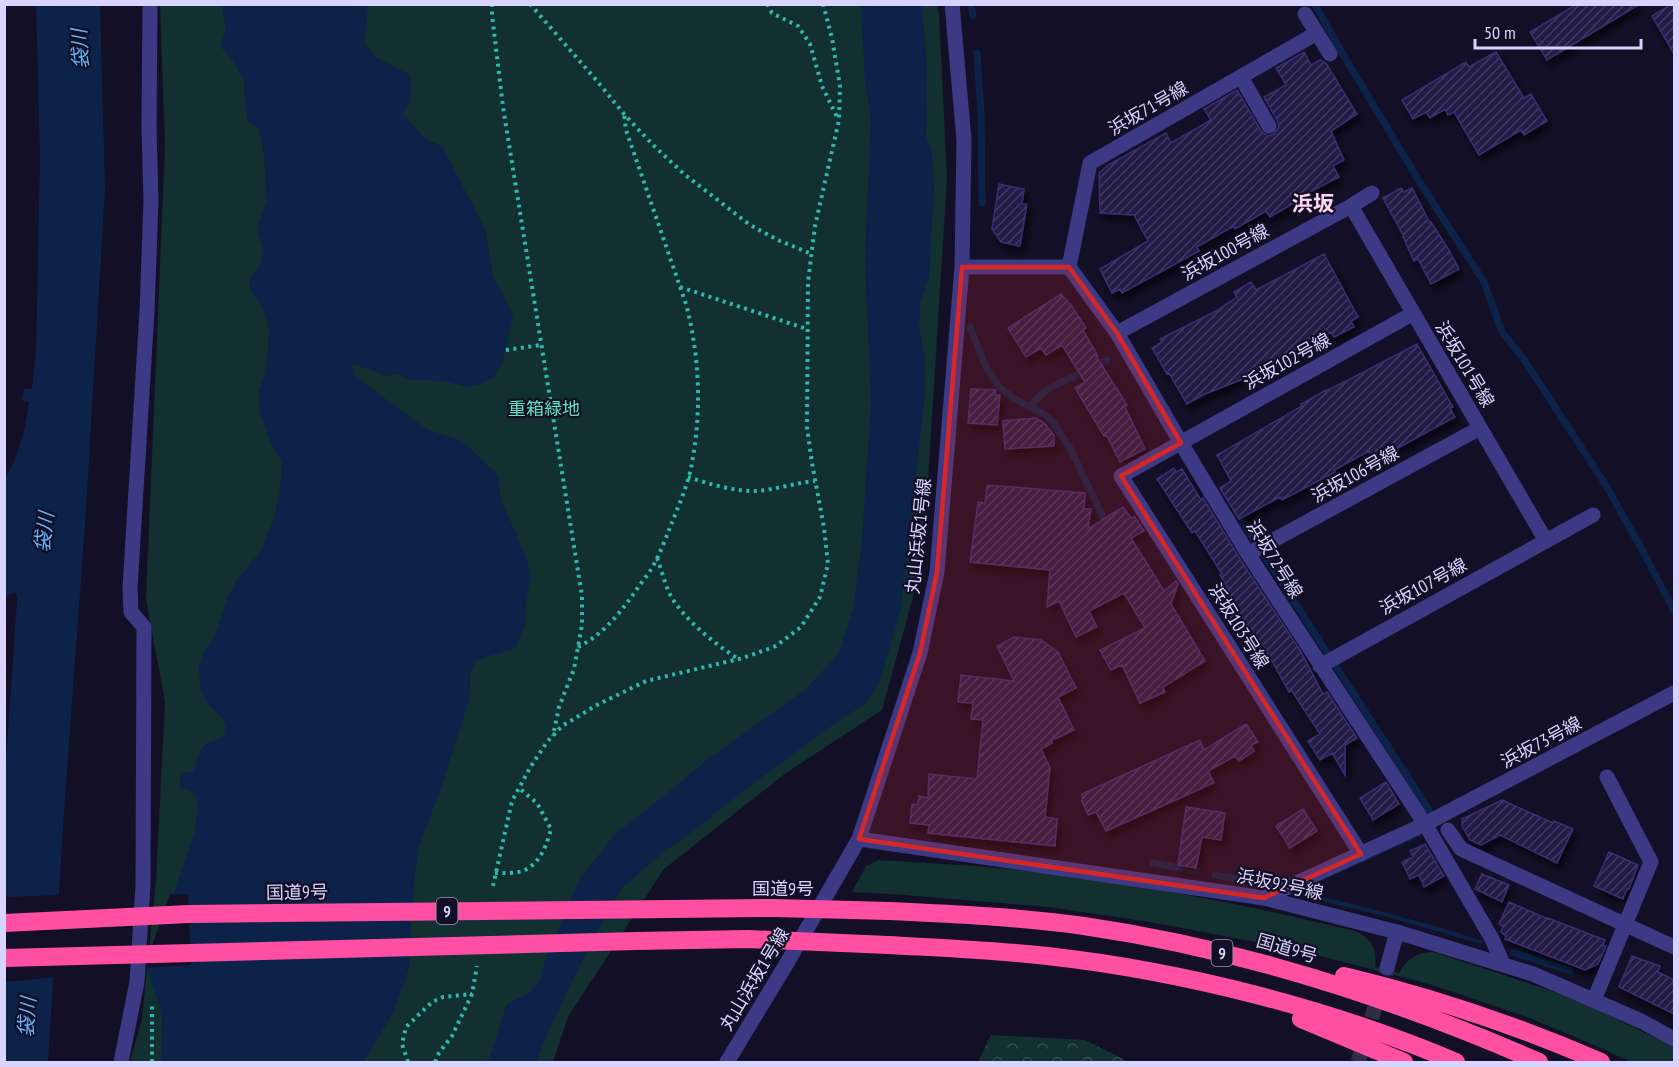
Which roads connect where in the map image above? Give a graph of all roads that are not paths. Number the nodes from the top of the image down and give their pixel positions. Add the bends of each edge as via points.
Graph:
1 (150, 4) edge
2 (952, 4) edge
3 (1305, 14) dead end
4 (1317, 33) junction
5 (1330, 54) dead end
6 (1241, 77) junction
7 (1269, 126) dead end
8 (1372, 193) dead end
9 (1351, 206) junction
10 (962, 267) junction
11 (1070, 267) junction
12 (1413, 314) junction
13 (1117, 333) junction
14 (1480, 428) junction
15 (1181, 443) junction
16 (1593, 515) dead end
17 (1546, 541) junction
18 (1248, 554) junction
19 (1320, 666) junction
20 (1674, 693) edge
21 (1607, 777) dead end
22 (1425, 824) junction
23 (1448, 830) dead end
24 (859, 839) junction
25 (1360, 854) junction
26 (1264, 898) junction
27 (4, 911) edge
28 (189, 914) junction
29 (4, 923) edge
30 (1626, 925) junction
31 (1397, 932) junction
32 (1674, 946) edge
33 (190, 952) junction
34 (1239, 956) junction
35 (4, 958) edge
36 (1503, 964) junction
37 (1387, 968) tunnel mouth
38 (4, 970) edge
39 (1232, 990) junction
40 (1594, 1000) junction
41 (1674, 1039) edge
42 (121, 1062) edge
43 (727, 1062) edge
44 (1404, 1062) edge
45 (1456, 1062) edge
46 (1539, 1062) edge
47 (1601, 1062) edge

1 - 42 street via 151,201 130,588 130,612 144,627 143,885 137,982
2 - 10 street, 丸山浜坂1号線 via 964,140
3 - 4 street
4 - 5 street
4 - 6 street, 浜坂71号線
6 - 7 street
6 - 11 street, 浜坂71号線 via 1089,163
8 - 9 street, 浜坂100号線
9 - 12 street, 浜坂101号線
9 - 13 street, 浜坂100号線
10 - 11 street
10 - 24 street, 丸山浜坂1号線 via 937,572 920,653
11 - 13 street, 浜坂72号線
12 - 14 street, 浜坂101号線
12 - 15 street, 浜坂102号線
13 - 15 street, 浜坂72号線
14 - 17 street, 浜坂101号線
14 - 18 street, 浜坂106号線
15 - 18 street, 浜坂72号線
15 - 25 street, 浜坂103号線 via 1121,476
16 - 17 street, 浜坂107号線
17 - 19 street, 浜坂107号線
18 - 19 street, 浜坂72号線
19 - 22 street, 浜坂72号線
20 - 22 street, 浜坂73号線
21 - 30 street via 1651,862
22 - 25 street, 浜坂73号線
22 - 36 street, 浜坂72号線
23 - 30 street via 1461,849
24 - 26 street, 浜坂92号線
24 - 43 street, 丸山浜坂1号線
25 - 26 street, 浜坂73号線
26 - 31 street, 浜坂92号線
27 - 28 highway, bridge
28 - 29 highway, 国道9号 / 9, bridge
28 - 34 highway, 国道9号 / 9, bridge via 764,908 890,911 1082,926
30 - 32 street
30 - 40 street
31 - 36 street, 浜坂92号線
31 - 37 street
33 - 35 highway, 9, bridge
33 - 38 highway, bridge
33 - 39 highway, 9, bridge via 787,940 999,952 1090,962
34 - 46 highway, 国道9号 / 9 via 1400,1005
34 - 47 highway via 1341,975 1432,1000
36 - 40 street, 浜坂92号線
39 - 44 highway
39 - 45 highway, 9 via 1363,1028
40 - 41 street, 浜坂92号線

